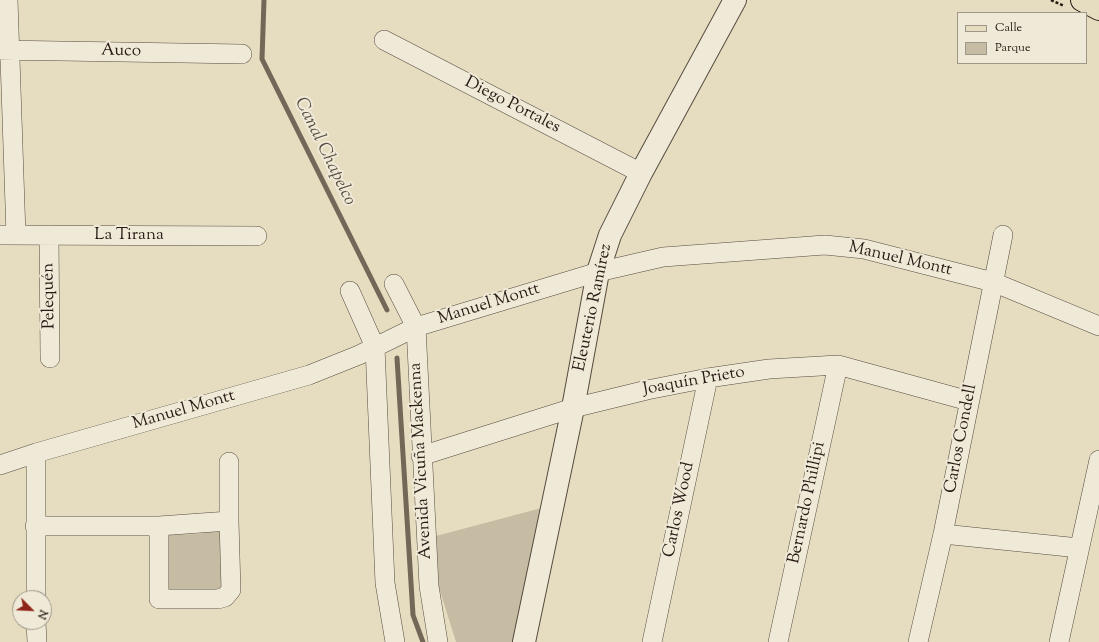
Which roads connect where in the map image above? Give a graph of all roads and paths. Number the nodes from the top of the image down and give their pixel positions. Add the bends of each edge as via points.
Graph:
1 (8, 0) edge
2 (735, 0) edge
3 (1082, 0) edge
4 (1099, 9) edge
5 (384, 40) dead end
6 (5, 50) edge
7 (242, 54) dead end
8 (641, 173) junction
9 (8, 235) edge
10 (49, 235) junction
11 (1003, 235) dead end
12 (257, 236) dead end
13 (598, 272) junction
14 (993, 282) junction
15 (394, 284) dead end
16 (350, 291) dead end
17 (1099, 326) edge
18 (416, 327) junction
19 (376, 347) junction
20 (50, 358) dead end
21 (838, 365) junction
22 (708, 378) junction
23 (969, 402) junction
24 (573, 408) junction
25 (36, 453) junction
26 (421, 456) junction
27 (1099, 460) edge
28 (229, 462) dead end
29 (0, 466) edge
30 (230, 521) junction
31 (35, 526) junction
32 (159, 526) junction
33 (943, 534) junction
34 (1079, 548) junction
35 (36, 590) edge
36 (36, 630) edge
37 (37, 642) edge
38 (395, 642) edge
39 (438, 642) edge
40 (524, 642) edge
41 (652, 642) edge
42 (778, 642) edge
43 (918, 642) edge
44 (1059, 642) edge

1 - 6 street
2 - 8 street, Eleuterio Ramírez
3 - 4 main road
5 - 8 street, Diego Portales
6 - 7 street, Auco
6 - 9 street
8 - 13 street, Eleuterio Ramírez via 610,235
9 - 10 street, La Tirana
10 - 12 street, La Tirana
10 - 20 street, Pelequén
11 - 14 street, Carlos Condell
13 - 14 street, Manuel Montt via 663,257 825,245 864,249
13 - 18 street, Manuel Montt
13 - 24 street, Eleuterio Ramírez
14 - 17 street, Manuel Montt
14 - 23 street, Carlos Condell
15 - 18 street, Avenida Vicuña Mackenna
16 - 19 street
18 - 19 street, Manuel Montt
18 - 26 street, Avenida Vicuña Mackenna
19 - 25 street, Manuel Montt via 309,375
19 - 38 street via 385,583
21 - 22 street, Joaquín Prieto via 769,369
21 - 23 street, Joaquín Prieto
21 - 42 street, Bernardo Phillipi
22 - 24 street, Joaquín Prieto
22 - 41 street, Carlos Wood
23 - 33 street, Carlos Condell
24 - 26 street, Joaquín Prieto
24 - 40 street, Eleuterio Ramírez
25 - 29 street, Manuel Montt
25 - 31 street
26 - 39 street, Avenida Vicuña Mackenna via 429,586
27 - 34 street
28 - 30 street
30 - 32 street
30 - 32 street via 231,590 218,599 159,599
31 - 32 street
31 - 35 street
33 - 34 street
33 - 43 street, Carlos Condell
34 - 44 street
36 - 37 street

